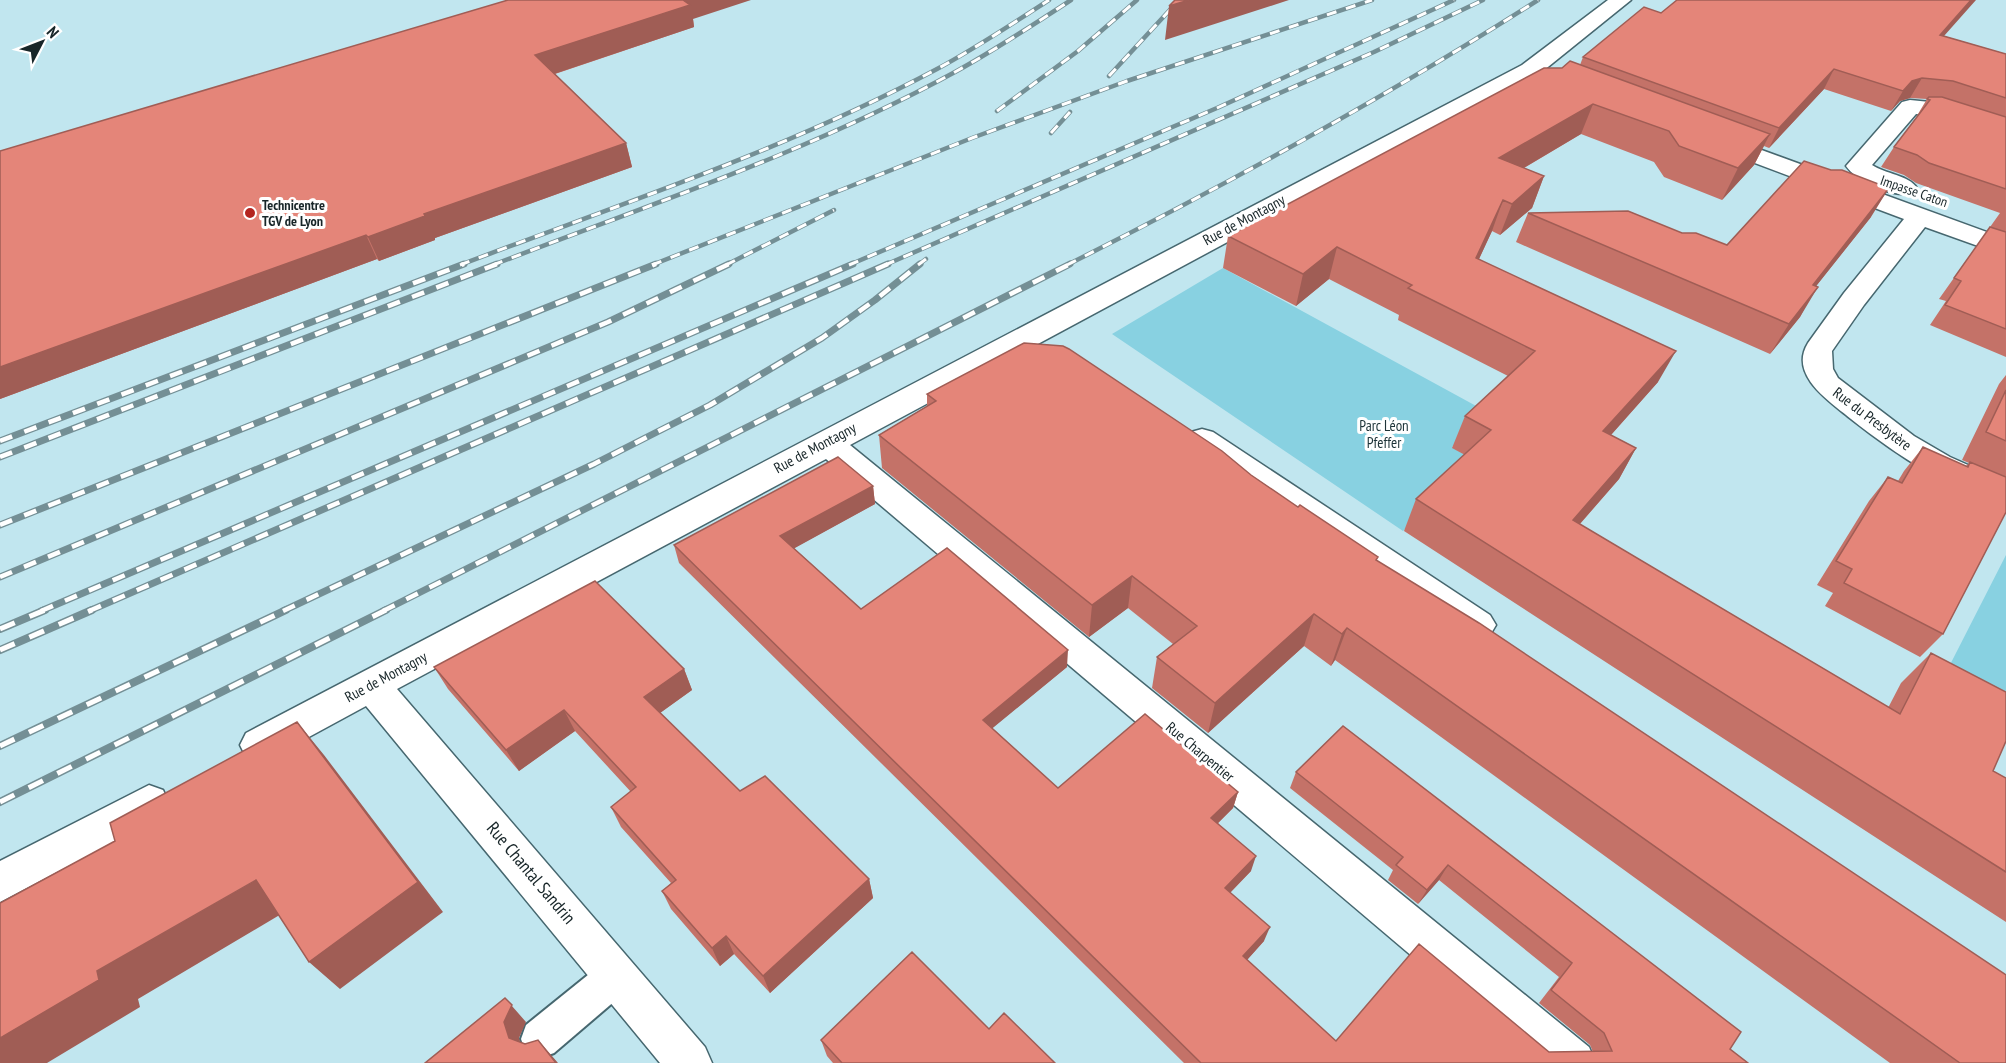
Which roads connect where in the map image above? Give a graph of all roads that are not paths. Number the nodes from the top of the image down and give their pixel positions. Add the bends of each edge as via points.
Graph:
1 (1621, 0) edge
2 (2006, 132) edge
3 (1696, 133) edge
4 (1920, 216) junction
5 (1995, 220) dead end
6 (2006, 248) edge
7 (1041, 327) junction
8 (1069, 351) edge
9 (1179, 425) edge
10 (826, 442) junction
11 (2006, 495) edge
12 (1508, 645) edge
13 (371, 685) junction
14 (227, 762) edge
15 (175, 789) edge
16 (0, 882) edge
17 (617, 975) junction
18 (540, 1039) edge
19 (689, 1063) edge
20 (1573, 1063) edge

1 - 7 street, Rue de Montagny via 1541,75
2 - 5 street, Impasse Caton via 1932,108 1910,107 1858,166 1872,177
3 - 4 street
4 - 6 street
4 - 11 street, Rue du Presbytère via 1818,350 1818,369 1828,385 1903,444
7 - 8 street
7 - 10 street, Rue de Montagny
9 - 12 street
10 - 13 street, Rue de Montagny
10 - 20 street, Rue Charpentier
13 - 14 street, Rue de Montagny
13 - 17 street, Rue Chantal Sandrin
15 - 16 street
17 - 18 lane
17 - 19 street, Rue Chantal Sandrin

